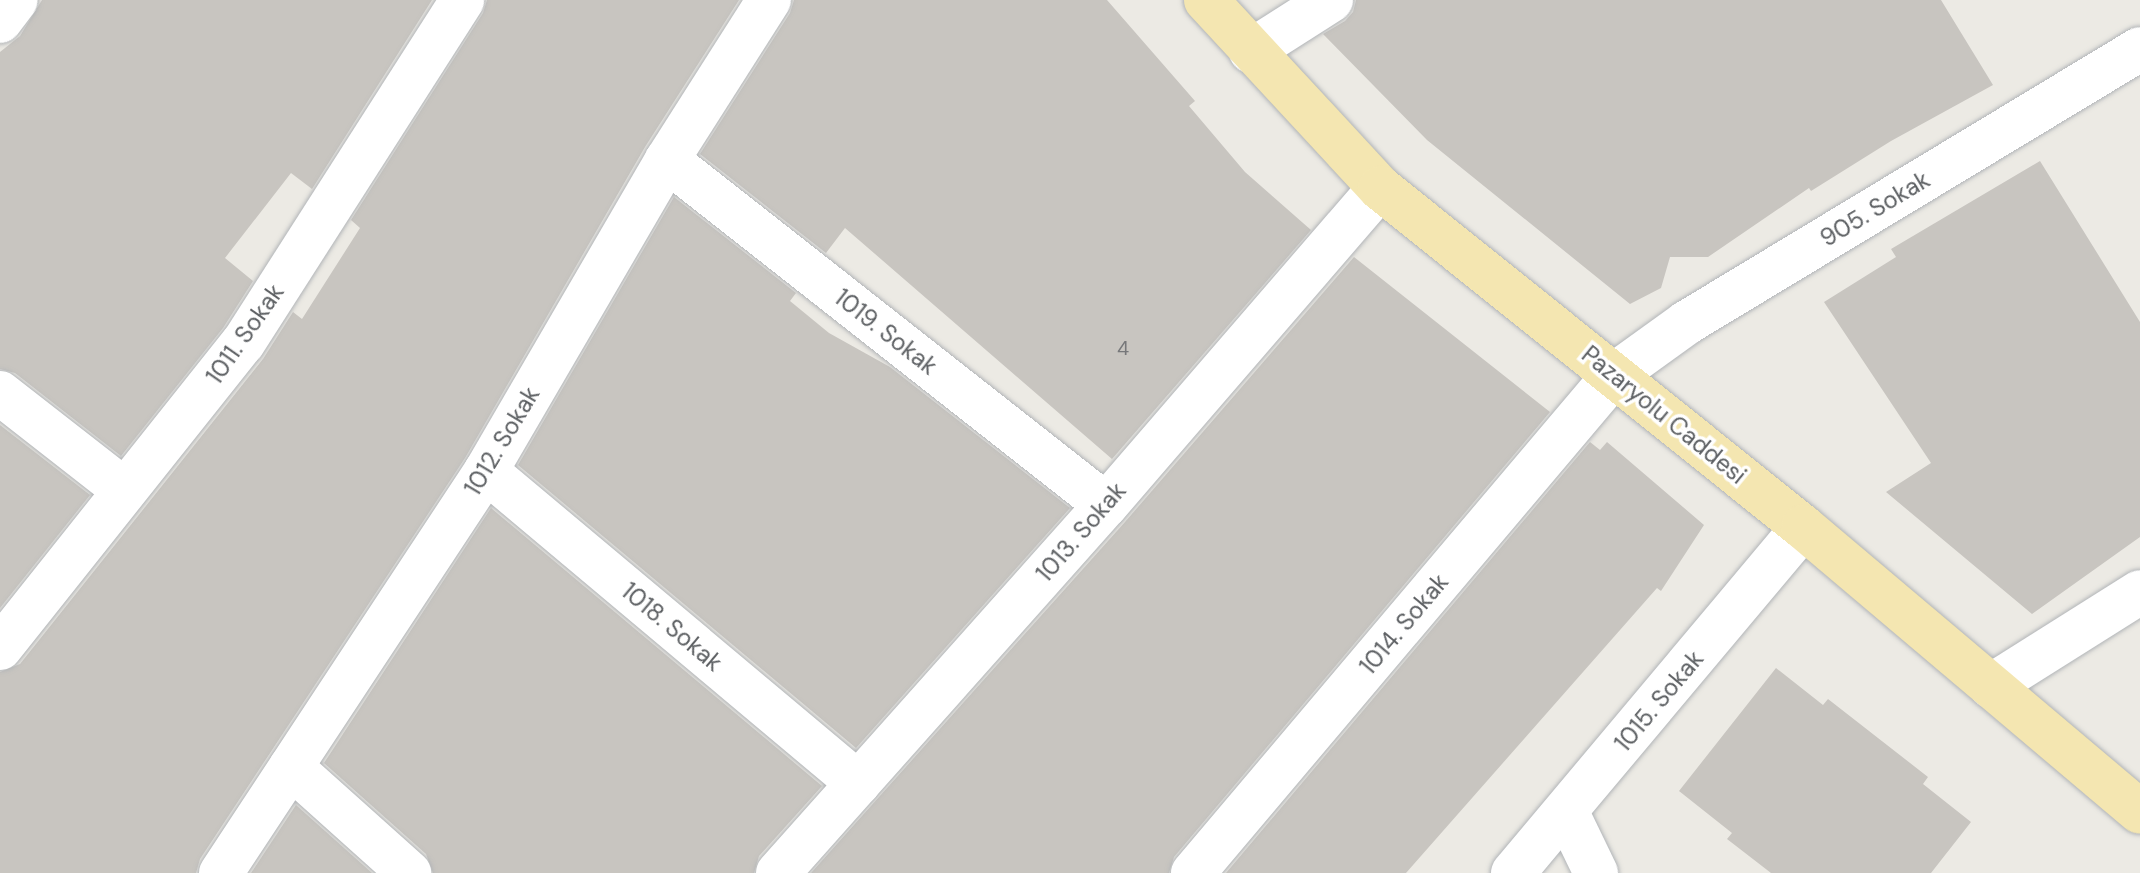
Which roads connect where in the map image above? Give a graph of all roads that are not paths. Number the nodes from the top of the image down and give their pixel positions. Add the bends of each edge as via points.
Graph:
1 (16, 0) edge
2 (462, 0) edge
3 (769, 0) edge
4 (1206, 0) edge
5 (1331, 0) edge
6 (0, 21) edge
7 (2140, 49) edge
8 (1251, 51) junction
9 (667, 160) junction
10 (1380, 188) junction
11 (1614, 375) junction
12 (0, 393) edge
13 (486, 471) junction
14 (124, 490) junction
15 (1106, 505) junction
16 (1803, 527) junction
17 (2140, 592) edge
18 (0, 648) edge
19 (1991, 686) junction
20 (291, 767) junction
21 (858, 783) junction
22 (2140, 812) edge
23 (1567, 813) junction
24 (221, 873) edge
25 (409, 873) edge
26 (778, 873) edge
27 (1193, 873) edge
28 (1513, 873) edge
29 (1596, 873) edge

1 - 6 street
2 - 14 street, 1011. Sokak via 243,343
3 - 9 street, 1012. Sokak
4 - 8 main road, Pazaryolu Caddesi
5 - 8 street
7 - 11 street, 905. Sokak via 1686,323
8 - 10 main road, Pazaryolu Caddesi
9 - 13 street, 1012. Sokak
9 - 15 street, 1019. Sokak
10 - 11 main road, Pazaryolu Caddesi
10 - 15 street, 1013. Sokak
11 - 16 main road, Pazaryolu Caddesi
11 - 27 street, 1014. Sokak
12 - 14 street
13 - 20 street, 1012. Sokak
13 - 21 street, 1018. Sokak
14 - 18 street, 1011. Sokak
15 - 21 street, 1013. Sokak
16 - 19 main road, Pazaryolu Caddesi
16 - 23 street, 1015. Sokak
17 - 19 street
19 - 22 main road, Pazaryolu Caddesi
20 - 24 street, 1012. Sokak
20 - 25 street
21 - 26 street, 1013. Sokak
23 - 28 street, 1015. Sokak
23 - 29 street

